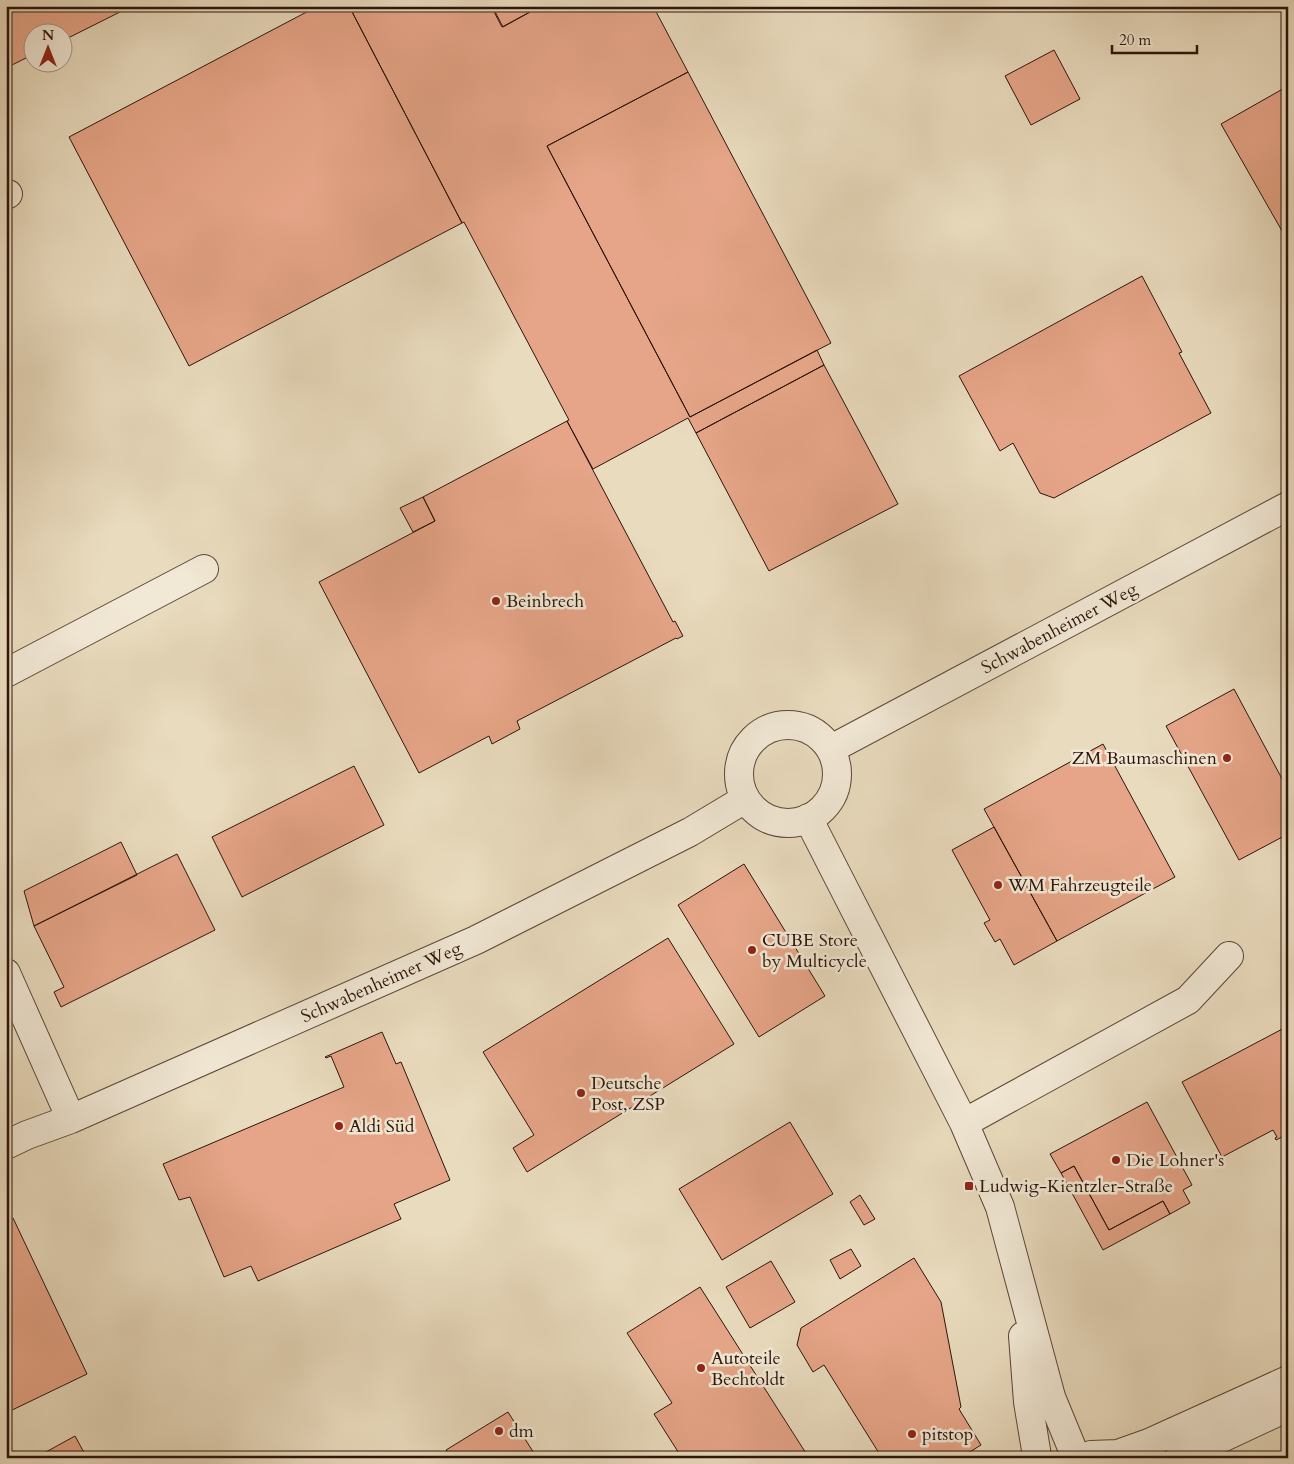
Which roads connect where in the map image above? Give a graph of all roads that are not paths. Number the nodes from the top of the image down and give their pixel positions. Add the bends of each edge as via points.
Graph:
1 (1288, 506) edge
2 (204, 569) dead end
3 (6, 673) edge
4 (830, 749) junction
5 (745, 799) junction
6 (808, 818) junction
7 (1229, 956) dead end
8 (6, 973) edge
9 (71, 1118) junction
10 (964, 1123) junction
11 (6, 1145) edge
12 (1017, 1265) junction
13 (1288, 1380) edge
14 (1288, 1406) edge
15 (1086, 1454) edge
16 (1036, 1457) edge
17 (1178, 1458) edge

1 - 4 street, Schwabenheimer Weg
2 - 3 street
4 - 5 street via 821,737 808,729 778,725 764,730 742,753 739,776
4 - 6 street via 836,762 834,789 829,801
5 - 6 street via 757,812 773,821 791,823
5 - 9 street, Schwabenheimer Weg via 690,832 476,940
6 - 10 street
7 - 10 street via 1188,1000
8 - 9 street
9 - 11 street, Schwabenheimer Weg
10 - 12 street via 1000,1207
12 - 15 street via 1051,1397
12 - 16 street via 1028,1402
13 - 15 street via 1149,1443 1118,1454
14 - 17 street
15 - 16 street via 1060,1448

